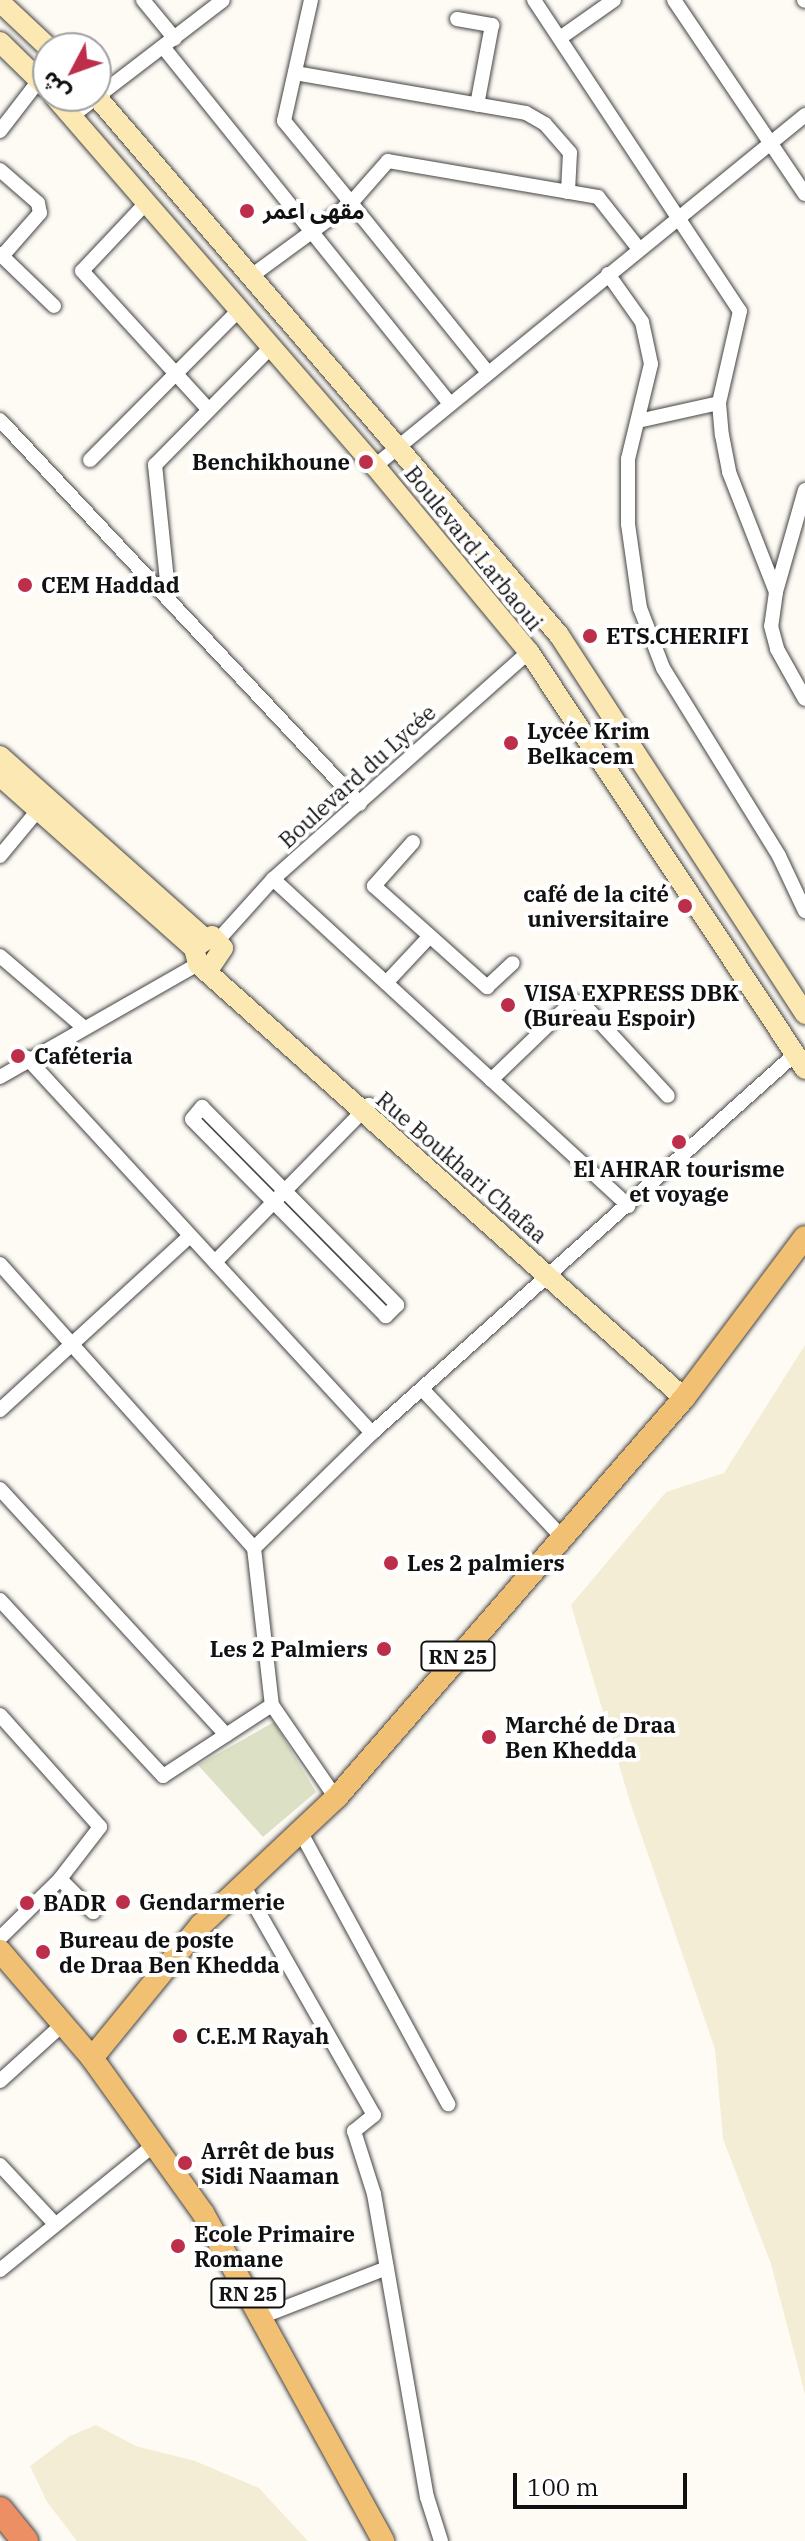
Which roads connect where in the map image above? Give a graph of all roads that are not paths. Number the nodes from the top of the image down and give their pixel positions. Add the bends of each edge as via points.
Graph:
1 (143, 0) edge
2 (223, 0) edge
3 (311, 0) edge
4 (534, 0) edge
5 (614, 0) edge
6 (674, 0) edge
7 (0, 2) edge
8 (457, 19) dead end
9 (32, 32) edge
10 (560, 38) junction
11 (0, 42) edge
12 (170, 44) junction
13 (32, 73) edge
14 (295, 73) junction
15 (112, 85) edge
16 (32, 97) edge
17 (477, 105) junction
18 (68, 112) edge
19 (77, 112) edge
20 (110, 112) edge
21 (805, 115) edge
22 (72, 116) junction
23 (0, 131) edge
24 (771, 141) junction
25 (0, 170) edge
26 (568, 192) junction
27 (805, 194) edge
28 (146, 203) junction
29 (351, 203) junction
30 (681, 218) junction
31 (312, 231) junction
32 (639, 249) junction
33 (2, 254) edge
34 (254, 274) junction
35 (608, 274) junction
36 (54, 306) dead end
37 (239, 310) junction
38 (271, 347) junction
39 (488, 373) junction
40 (174, 375) junction
41 (449, 403) junction
42 (719, 403) junction
43 (208, 409) junction
44 (0, 420) edge
45 (638, 421) junction
46 (400, 444) junction
47 (90, 460) dead end
48 (375, 466) junction
49 (805, 490) edge
50 (776, 592) junction
51 (169, 601) junction
52 (529, 652) junction
53 (805, 699) edge
54 (0, 756) edge
55 (0, 776) edge
56 (360, 804) junction
57 (38, 810) junction
58 (413, 842) dead end
59 (0, 856) edge
60 (273, 879) junction
61 (805, 911) edge
62 (430, 936) junction
63 (206, 954) junction
64 (0, 956) edge
65 (513, 963) dead end
66 (386, 983) junction
67 (805, 1014) edge
68 (83, 1027) junction
69 (27, 1058) junction
70 (800, 1062) edge
71 (0, 1077) edge
72 (491, 1080) junction
73 (668, 1096) dead end
74 (367, 1109) junction
75 (280, 1197) junction
76 (629, 1206) junction
77 (190, 1236) junction
78 (805, 1237) edge
79 (215, 1262) junction
80 (0, 1264) edge
81 (554, 1273) junction
82 (72, 1344) junction
83 (422, 1389) junction
84 (686, 1394) junction
85 (0, 1410) edge
86 (372, 1433) junction
87 (0, 1489) edge
88 (561, 1536) junction
89 (254, 1548) junction
90 (0, 1600) edge
91 (272, 1705) junction
92 (0, 1715) edge
93 (226, 1735) junction
94 (336, 1798) junction
95 (300, 1831) junction
96 (60, 1879) junction
97 (242, 1883) junction
98 (93, 1912) dead end
99 (0, 1938) edge
100 (0, 1951) edge
101 (63, 2024) junction
102 (92, 2058) junction
103 (0, 2081) edge
104 (448, 2104) dead end
105 (155, 2144) junction
106 (0, 2165) edge
107 (54, 2223) junction
108 (387, 2268) junction
109 (0, 2270) edge
110 (261, 2317) junction
111 (0, 2510) edge
112 (0, 2530) edge
113 (8, 2541) edge
114 (25, 2541) edge
115 (383, 2541) edge
116 (441, 2541) edge

1 - 12 street
2 - 12 street
3 - 14 street
4 - 10 street
5 - 10 street
6 - 24 street
7 - 9 main road
8 - 17 street via 492,25
10 - 30 street
11 - 13 main road
12 - 15 street
12 - 31 street
14 - 17 street
14 - 29 street via 284,121
16 - 23 street
17 - 26 street via 526,113 545,124 570,153
18 - 22 main road, Boulevard Larbaoui
19 - 22 street
20 - 34 main road, Boulevard Larbaoui
21 - 24 street
22 - 28 main road, Boulevard Larbaoui
24 - 27 street
24 - 30 street
25 - 33 street via 38,203 40,213
26 - 29 street via 388,161
26 - 32 street via 598,197
28 - 37 main road, Boulevard Larbaoui
28 - 40 street via 82,271
29 - 31 street
29 - 39 street
30 - 32 street
30 - 42 street via 740,311
31 - 34 street
31 - 41 street
32 - 35 street
33 - 36 street
34 - 46 main road, Boulevard Larbaoui
35 - 39 street
35 - 45 street via 642,322 649,345 651,364
37 - 38 main road, Boulevard Larbaoui
37 - 40 street
38 - 43 street
38 - 48 main road, Boulevard Larbaoui
39 - 41 street
40 - 43 street
40 - 47 street
41 - 46 street
42 - 45 street
42 - 50 street via 729,472
43 - 51 street via 155,465
44 - 51 street
45 - 61 street via 628,459 628,524 640,608 653,647 779,856
46 - 48 street
46 - 67 main road, Boulevard Larbaoui via 559,635
48 - 52 main road, Boulevard Larbaoui
49 - 50 street
50 - 53 street via 771,626 777,649
51 - 56 street
52 - 56 street, Boulevard du Lycée
52 - 70 main road, Boulevard Larbaoui
54 - 63 main road, Rue Boukhari Chafaa
55 - 57 main road, Rue Boukhari Chafaa
56 - 60 street, Boulevard du Lycée
57 - 59 street
57 - 63 main road, Rue Boukhari Chafaa
58 - 62 street via 374,886
60 - 63 street, Boulevard du Lycée
60 - 66 street
62 - 65 street via 487,987
62 - 66 street
63 - 68 street, Boulevard du Lycée
63 - 74 main road, Rue Boukhari Chafaa
64 - 68 street
66 - 72 street
68 - 69 street, Boulevard du Lycée
69 - 71 street, Boulevard du Lycée
69 - 77 street
70 - 76 street
72 - 73 street via 573,1001 585,1006
72 - 76 street
74 - 75 street
74 - 81 main road, Rue Boukhari Chafaa
75 - 75 street via 202,1107 192,1119
75 - 75 street via 386,1316 397,1305
75 - 79 street
76 - 81 street
77 - 79 street
77 - 82 street
78 - 84 main road, RN 25
79 - 86 street
80 - 82 street
81 - 83 street
81 - 84 main road, Rue Boukhari Chafaa
82 - 85 street
82 - 89 street
83 - 86 street
83 - 88 street
84 - 88 main road, RN 25
86 - 89 street
87 - 93 street
88 - 94 main road, RN 25
89 - 91 street
90 - 93 street via 163,1776
91 - 93 street
91 - 94 street
92 - 96 street via 100,1827
94 - 95 main road, RN 25
95 - 97 main road, RN 25
95 - 104 street
96 - 98 street
96 - 99 street
97 - 102 main road, RN 25
97 - 108 street via 370,2103 372,2120 354,2131 374,2194
100 - 101 main road
101 - 102 main road
101 - 103 street
102 - 105 main road, RN 25
105 - 107 street
105 - 110 main road, RN 25 via 203,2213
106 - 107 street
107 - 109 street
108 - 110 street
108 - 116 street via 427,2497
110 - 115 main road, RN 25
111 - 114 highway
112 - 113 highway

